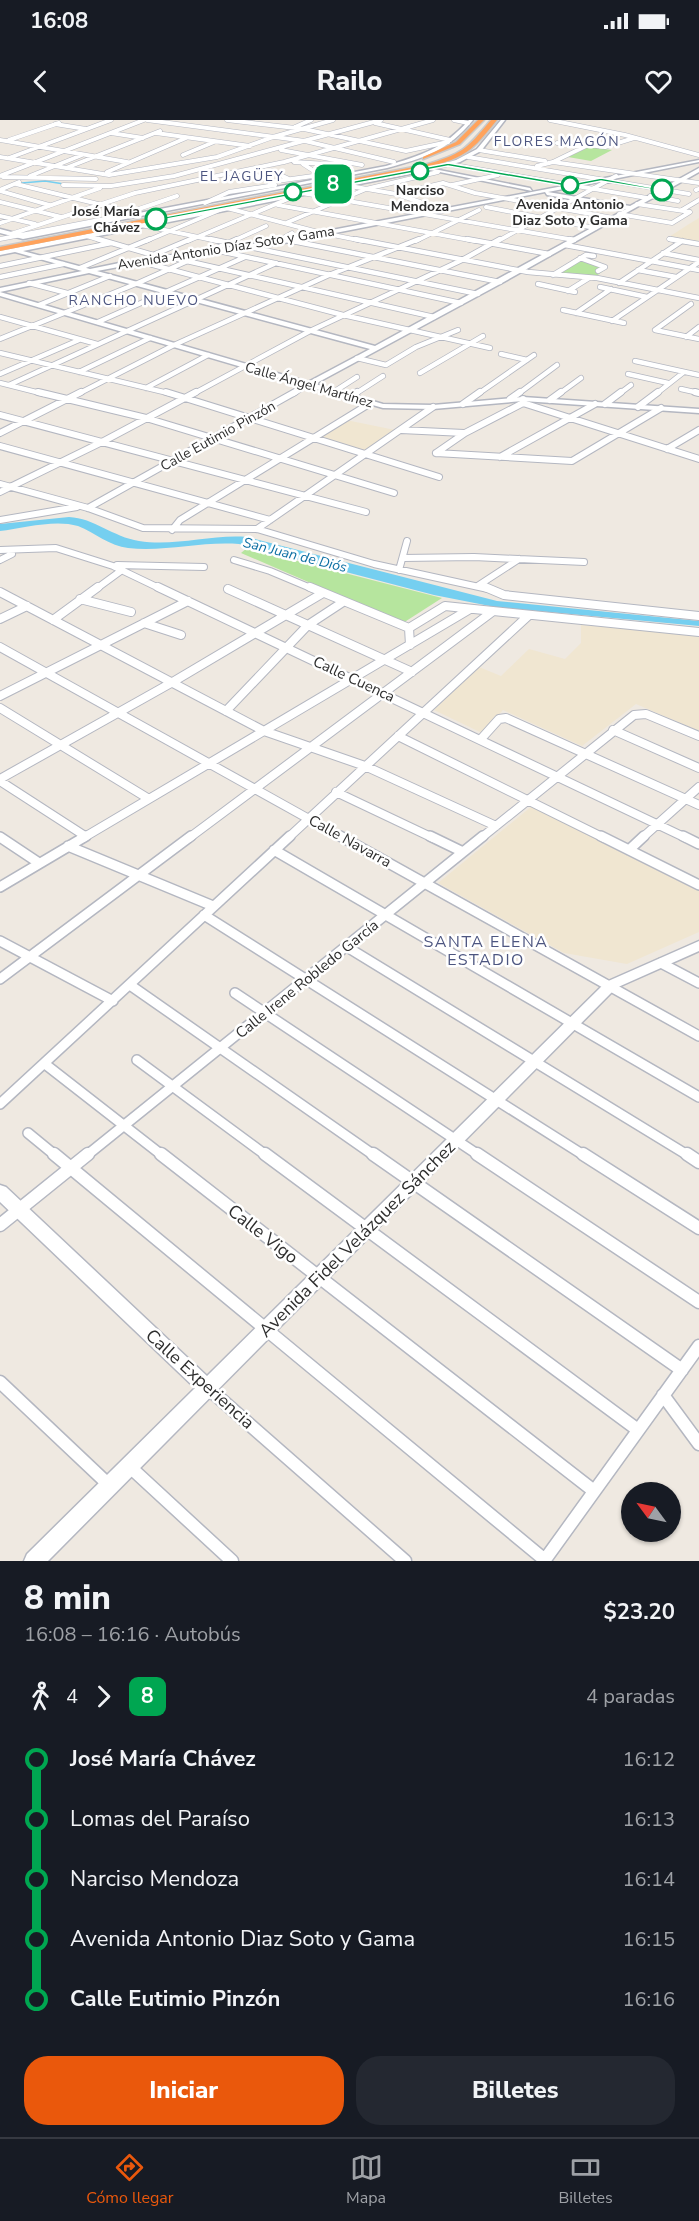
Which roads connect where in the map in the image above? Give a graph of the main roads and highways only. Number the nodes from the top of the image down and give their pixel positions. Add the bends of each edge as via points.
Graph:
1 (479, 120) edge
2 (499, 122) edge
3 (471, 123) edge
4 (424, 170) road end
5 (398, 174) junction
6 (21, 236) road end
7 (0, 242) edge
8 (0, 251) edge

1 - 3 highway
2 - 5 highway via 461,155
3 - 7 highway via 452,147 404,165
4 - 5 highway
5 - 8 highway
6 - 7 highway

